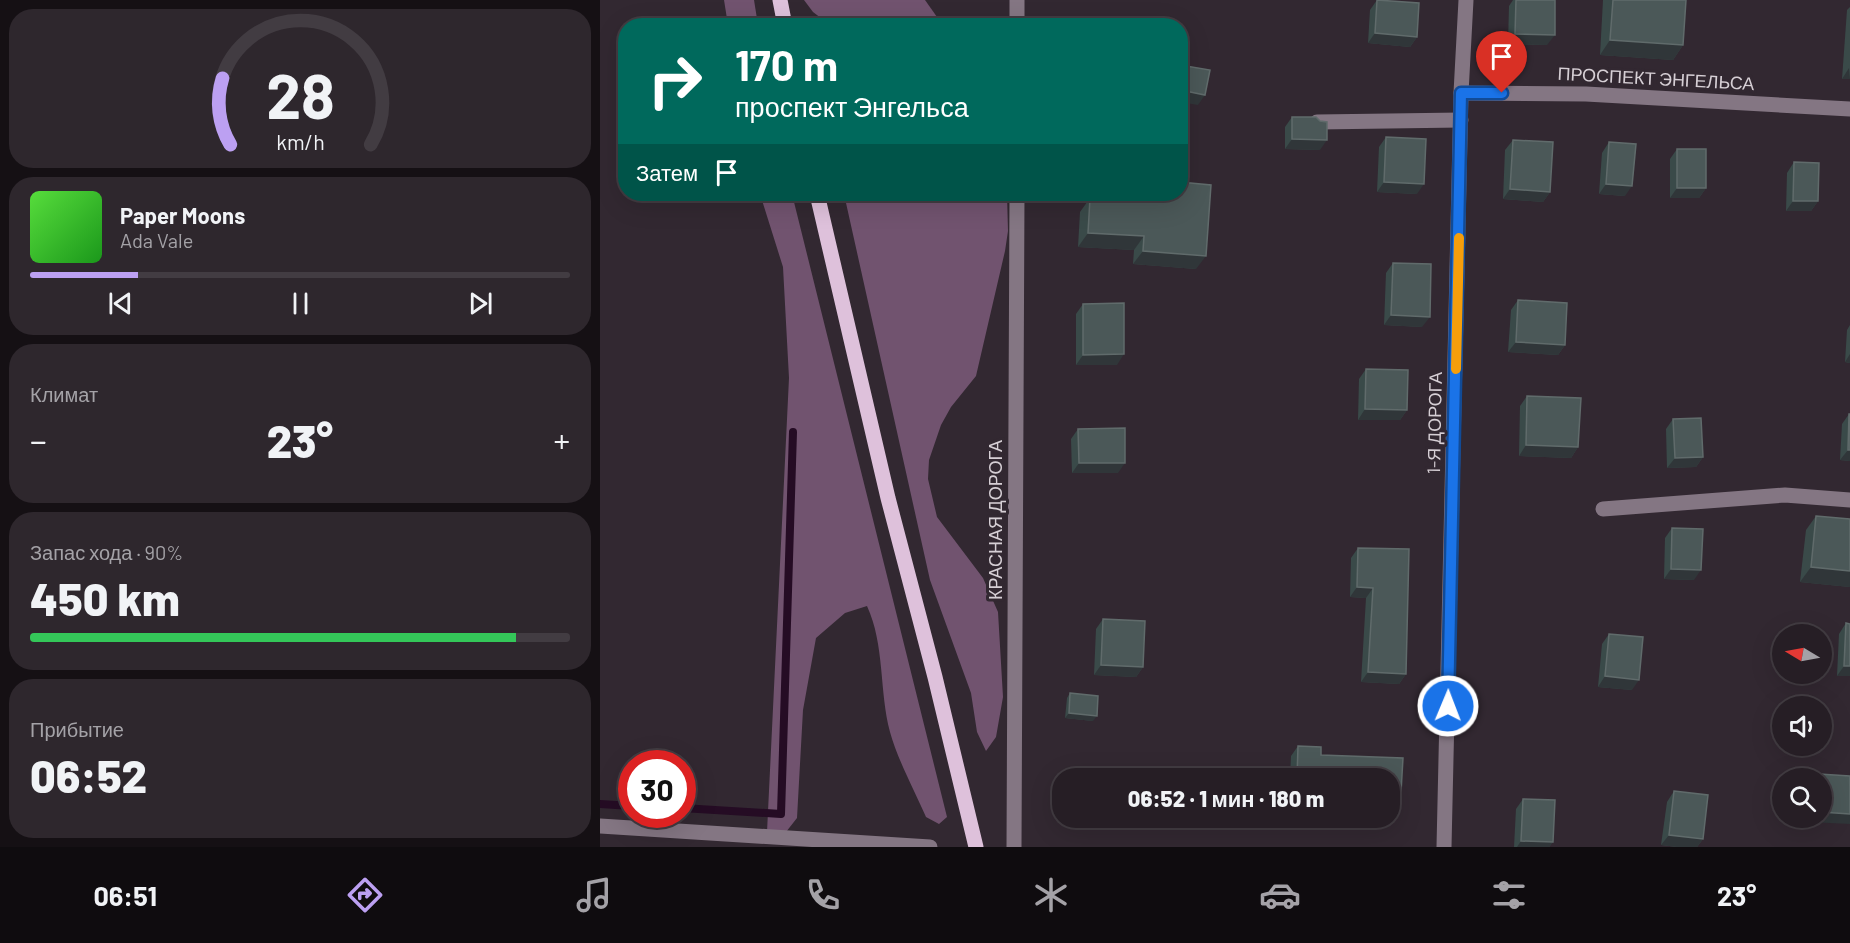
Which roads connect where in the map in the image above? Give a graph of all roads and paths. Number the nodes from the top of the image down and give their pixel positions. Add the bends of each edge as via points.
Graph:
1 (780, 0) edge
2 (1017, 0) edge
3 (1466, 0) edge
4 (783, 18) edge
5 (1017, 18) edge
6 (1461, 93) junction
7 (1850, 109) edge
8 (1461, 120) junction
9 (1317, 122) edge
10 (819, 201) edge
11 (1017, 201) edge
12 (1850, 500) edge
13 (1603, 509) dead end
14 (600, 826) edge
15 (930, 847) edge
16 (976, 847) edge
17 (1014, 847) edge
18 (1444, 847) edge

1 - 4 main road
2 - 5 street
3 - 6 street, 1-Я ДОРОГА
6 - 7 street, ПРОСПЕКТ ЭНГЕЛЬСА via 1586,94
6 - 8 street, 1-Я ДОРОГА
8 - 9 street
8 - 18 street, 1-Я ДОРОГА
10 - 16 main road
11 - 17 street, КРАСНАЯ ДОРОГА
12 - 13 street via 1785,495
14 - 15 street

